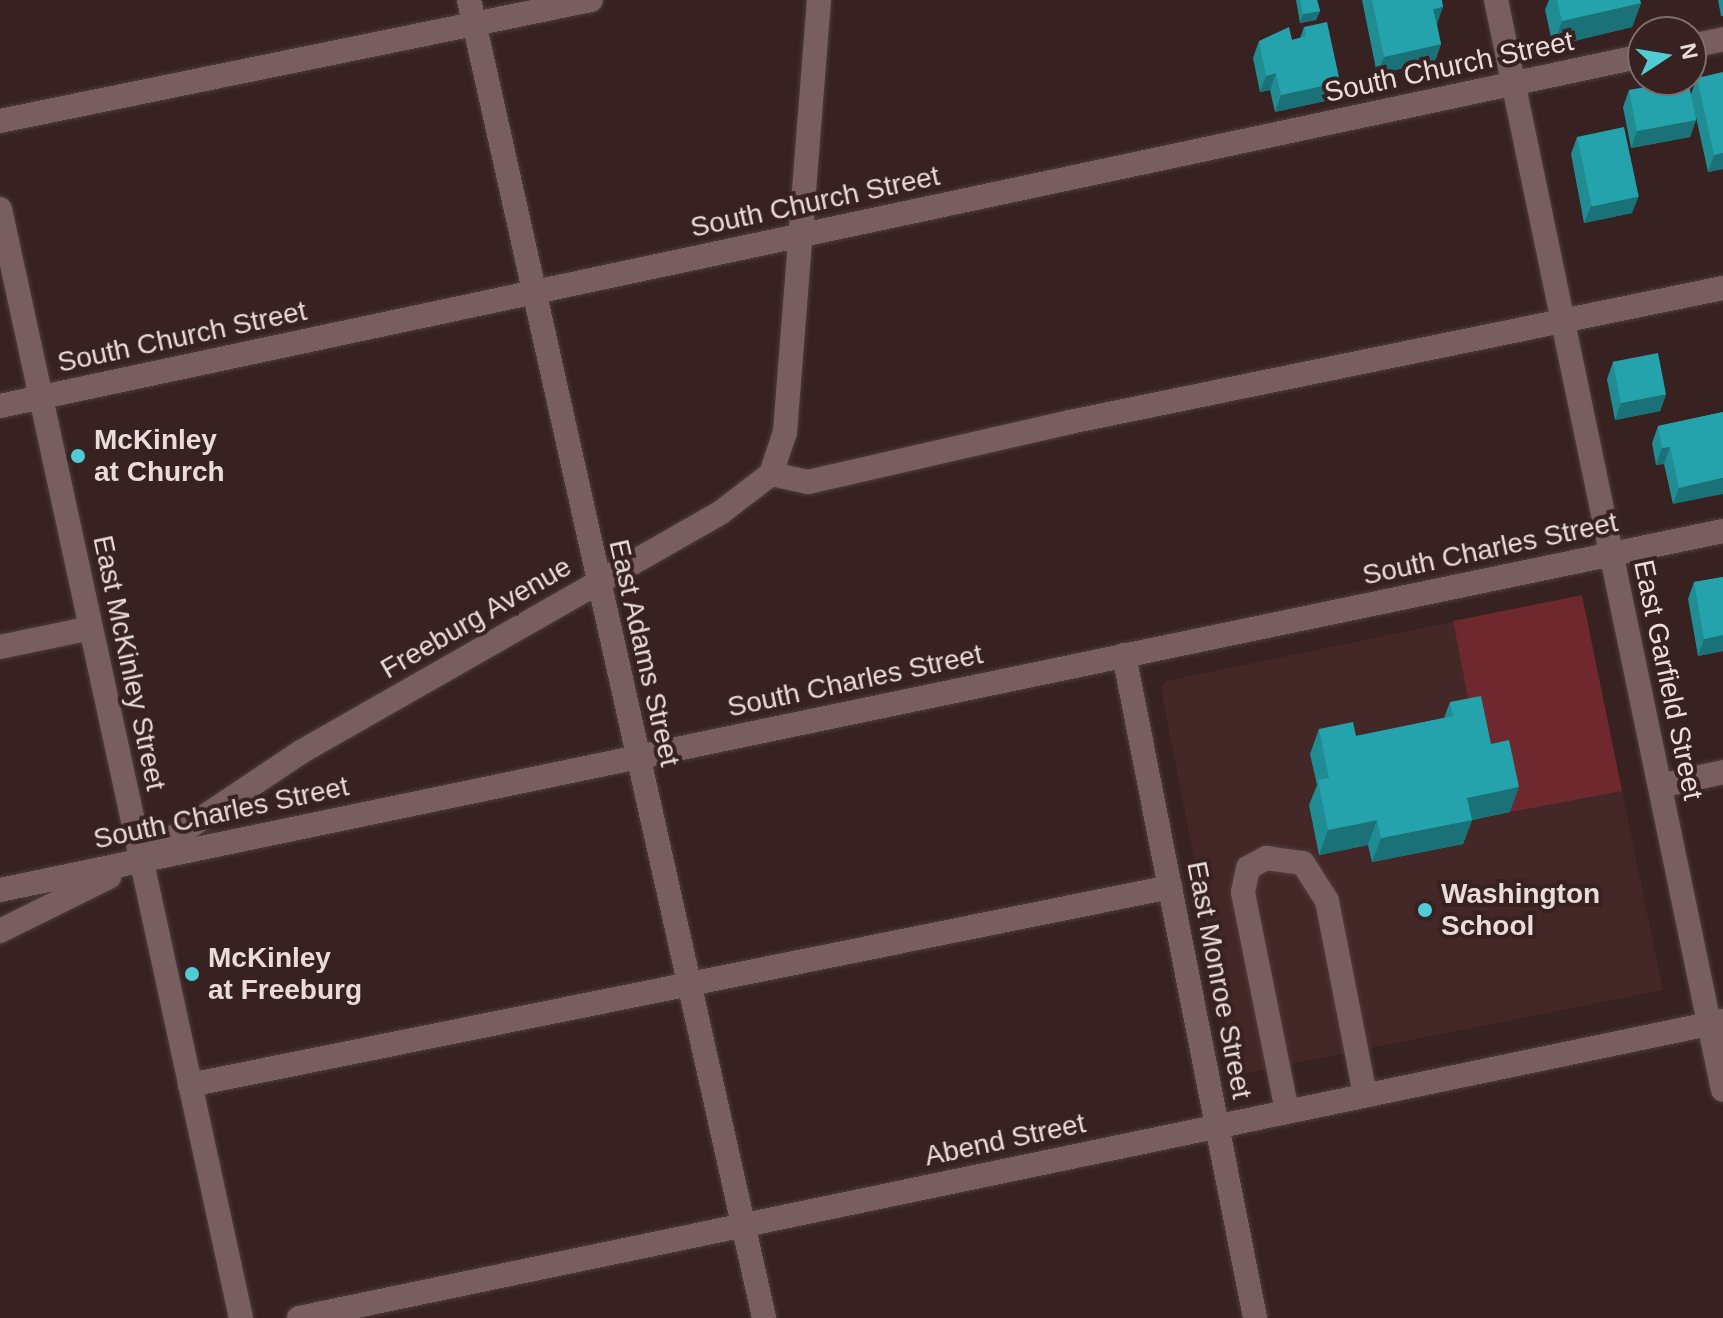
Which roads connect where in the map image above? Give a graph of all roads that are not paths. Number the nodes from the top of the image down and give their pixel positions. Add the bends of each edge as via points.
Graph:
1 (469, 0) edge
2 (591, 0) edge
3 (819, 0) edge
4 (1496, 0) edge
5 (474, 24) junction
6 (1627, 59) edge
7 (1514, 84) junction
8 (0, 121) edge
9 (0, 209) edge
10 (799, 236) junction
11 (1723, 288) edge
12 (530, 294) junction
13 (1563, 320) junction
14 (41, 397) junction
15 (0, 406) edge
16 (771, 474) junction
17 (1723, 531) edge
18 (1611, 554) junction
19 (599, 583) junction
20 (91, 628) junction
21 (0, 647) edge
22 (1124, 655) junction
23 (637, 758) junction
24 (1723, 772) edge
25 (1660, 786) junction
26 (141, 860) junction
27 (1170, 887) junction
28 (0, 890) edge
29 (0, 931) edge
30 (692, 985) junction
31 (1716, 1023) edge
32 (190, 1085) junction
33 (1723, 1090) edge
34 (1365, 1095) junction
35 (1287, 1111) junction
36 (1218, 1125) junction
37 (744, 1226) junction
38 (241, 1318) edge
39 (299, 1318) edge
40 (764, 1318) edge
41 (1255, 1318) edge

1 - 5 street, East Adams Street
2 - 5 street
3 - 10 street
4 - 7 street, East Garfield Street
5 - 8 street
5 - 12 street, East Adams Street
6 - 7 street, South Church Street
7 - 10 street, South Church Street
7 - 13 street, East Garfield Street
9 - 14 street, East McKinley Street
10 - 12 street, South Church Street
10 - 16 street via 785,432
11 - 13 street
12 - 14 street, South Church Street
12 - 19 street, East Adams Street
13 - 16 street via 808,482
13 - 18 street, East Garfield Street
14 - 15 street, South Church Street
14 - 20 street, East McKinley Street
16 - 19 street, Freeburg Avenue via 720,513
17 - 18 street, South Charles Street
18 - 22 street, South Charles Street
18 - 25 street, East Garfield Street
19 - 23 street, East Adams Street
19 - 26 street, Freeburg Avenue via 301,752 148,850
20 - 21 street
20 - 26 street, East McKinley Street
22 - 23 street, South Charles Street
22 - 27 street, East Monroe Street
23 - 26 street, South Charles Street
23 - 30 street, East Adams Street
24 - 25 street
25 - 31 street, East Garfield Street
26 - 28 street, South Charles Street
26 - 29 street, Freeburg Avenue
26 - 32 street, East McKinley Street
27 - 30 street
27 - 36 street, East Monroe Street
30 - 32 street
30 - 37 street, East Adams Street
31 - 33 street, East Garfield Street
31 - 34 street, Abend Street
32 - 38 street, East McKinley Street
34 - 35 street, Abend Street
34 - 35 street via 1327,901 1303,863 1266,858 1248,868 1243,892
35 - 36 street, Abend Street
36 - 37 street, Abend Street
36 - 41 street, East Monroe Street
37 - 39 street, Abend Street
37 - 40 street, East Adams Street

